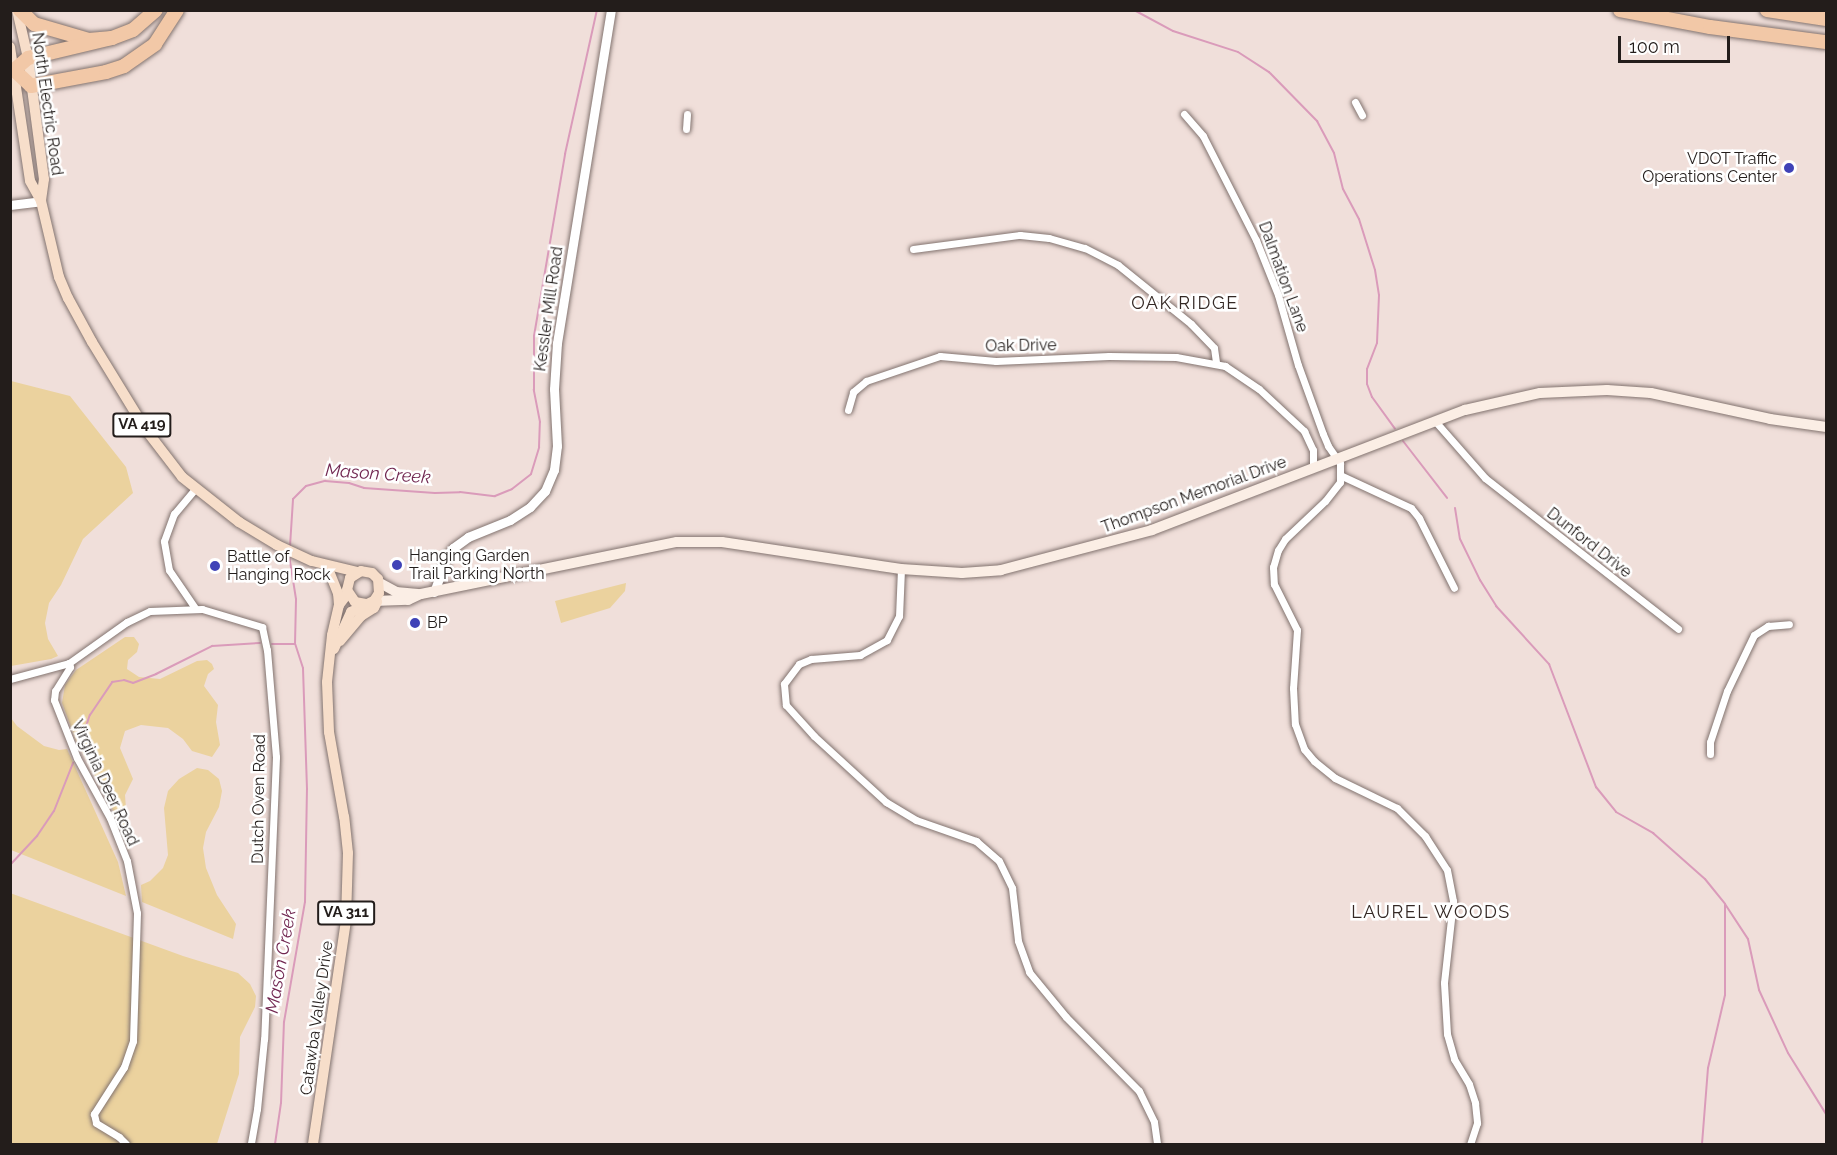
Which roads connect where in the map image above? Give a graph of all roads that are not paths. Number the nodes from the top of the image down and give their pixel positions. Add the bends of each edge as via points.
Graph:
1 (19, 10) edge
2 (156, 10) edge
3 (177, 10) edge
4 (611, 10) edge
5 (1620, 10) edge
6 (1767, 10) edge
7 (1827, 19) edge
8 (112, 38) junction
9 (1827, 42) edge
10 (10, 47) edge
11 (28, 58) junction
12 (14, 70) junction
13 (31, 86) junction
14 (1355, 102) dead end
15 (687, 114) dead end
16 (1184, 114) dead end
17 (1362, 115) dead end
18 (686, 129) dead end
19 (41, 201) junction
20 (10, 205) edge
21 (913, 249) dead end
22 (1216, 363) junction
23 (849, 410) dead end
24 (1434, 422) junction
25 (1827, 427) edge
26 (1338, 458) junction
27 (1313, 468) junction
28 (1342, 476) junction
29 (195, 489) junction
30 (321, 565) junction
31 (901, 569) junction
32 (357, 572) junction
33 (380, 583) junction
34 (1454, 588) dead end
35 (347, 589) junction
36 (434, 592) junction
37 (421, 594) junction
38 (372, 602) junction
39 (339, 605) junction
40 (195, 608) junction
41 (1789, 624) dead end
42 (1678, 629) dead end
43 (69, 663) junction
44 (10, 679) edge
45 (327, 682) junction
46 (1710, 754) dead end
47 (126, 1144) edge
48 (251, 1144) edge
49 (313, 1144) edge
50 (1157, 1144) edge
51 (1470, 1144) edge

1 - 8 highway via 34,24 76,39
1 - 11 main road, North Electric Road / VA 419
2 - 8 highway via 133,30
3 - 13 highway via 155,44 132,62 106,72
4 - 36 street, Kessler Mill Road via 557,343 554,470 545,491 530,507 453,548
5 - 9 highway
6 - 7 highway
8 - 11 highway
10 - 12 main road, North Electric Road / VA 419
11 - 12 highway
11 - 13 main road, North Electric Road / VA 419
12 - 13 highway
12 - 19 main road, North Electric Road / VA 419 via 30,182
13 - 19 main road, North Electric Road / VA 419 via 44,179
14 - 17 street
15 - 18 street
16 - 26 street, Dalmation Lane via 1203,136 1256,240 1323,434
19 - 20 street
19 - 29 main road, North Electric Road / VA 419 via 48,239 68,298 146,430
21 - 22 street via 1020,235 1085,248 1118,265 1191,324 1214,348
22 - 23 street, Oak Drive via 1147,355 996,361 940,356 866,381 853,392
22 - 27 street, Oak Drive via 1242,376 1297,423 1313,450
24 - 25 main road, Thompson Memorial Drive via 1512,398 1608,390 1651,393
24 - 26 main road, Thompson Memorial Drive
24 - 42 street, Dunford Drive via 1485,478
26 - 27 main road, Thompson Memorial Drive
26 - 28 street, Dalmation Lane
27 - 31 main road, Thompson Memorial Drive via 1152,530 1024,566 970,572
28 - 34 street via 1403,502 1414,511
28 - 51 street via 1333,492 1285,539 1274,560 1274,584 1297,630 1295,724 1314,761 1335,778 1397,808 1425,836 1447,870 1453,901 1444,983 1447,1034 1454,1059 1476,1104 1477,1123
29 - 30 main road, North Electric Road / VA 419 via 265,539
29 - 40 street via 174,514 164,541 169,570
30 - 32 main road, North Electric Road / VA 419
30 - 35 main road, North Electric Road / VA 419
30 - 39 main road via 338,593
31 - 36 main road, Thompson Memorial Drive via 722,542 677,542
31 - 50 street via 899,616 887,640 860,655 811,658 799,664 784,684 786,705 886,802 916,820 976,841 996,856 1012,888 1018,941 1029,972 1066,1017 1139,1091 1154,1122
32 - 33 main road via 372,573
32 - 35 main road
33 - 37 main road, Thompson Memorial Drive via 396,592
33 - 38 main road via 380,593
35 - 38 main road via 355,602
35 - 39 main road, Catawba Valley Drive / VA 311
36 - 37 main road, Thompson Memorial Drive
37 - 38 main road, Thompson Memorial Drive via 408,600
38 - 45 main road, Catawba Valley Drive / VA 311 via 335,645
39 - 45 main road, Catawba Valley Drive / VA 311 via 328,655
40 - 43 street via 143,614
40 - 48 street, Dutch Oven Road via 260,624 267,647 276,757 275,817 264,1039
41 - 46 street via 1768,626 1754,635 1727,691 1710,742
43 - 44 street
43 - 47 street, Virginia Deer Road via 54,700 77,758 123,850 137,913 133,1041 124,1067 94,1114 101,1127
45 - 49 main road, Catawba Valley Drive / VA 311 via 329,732 348,865 343,944

